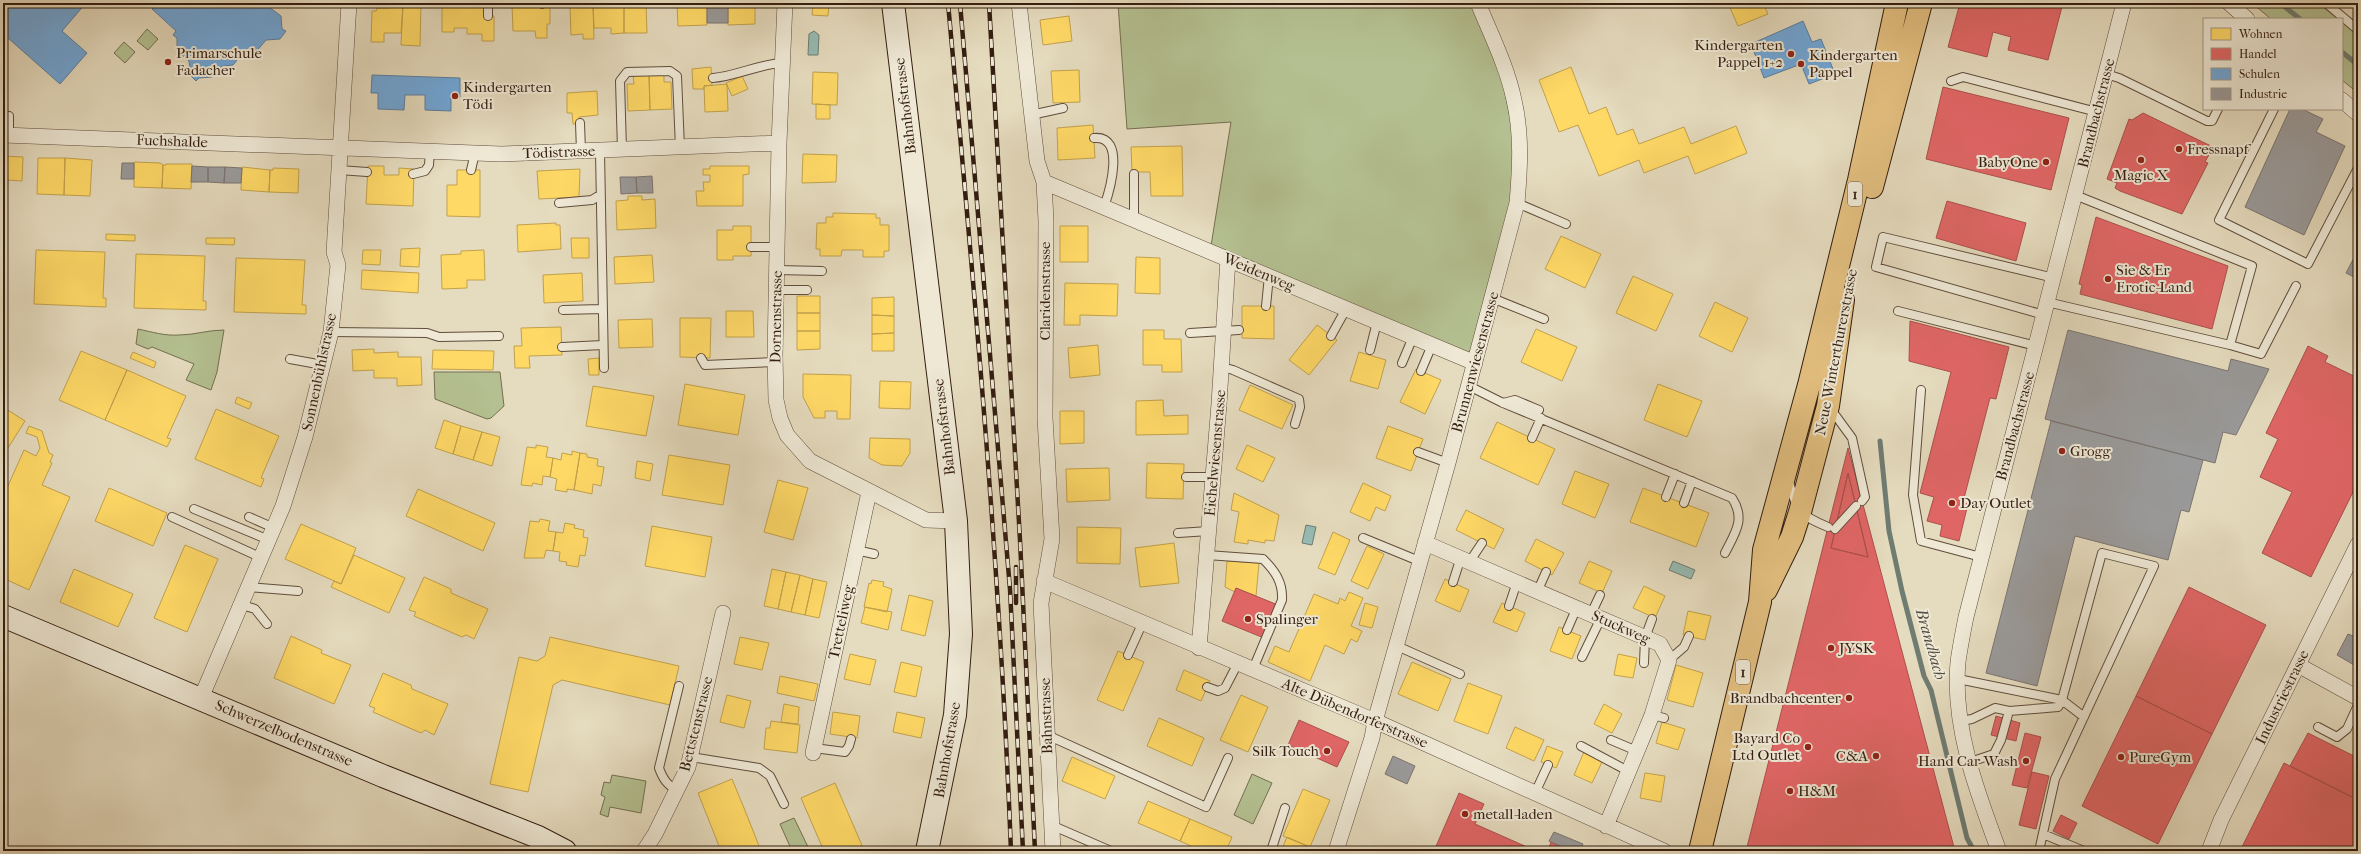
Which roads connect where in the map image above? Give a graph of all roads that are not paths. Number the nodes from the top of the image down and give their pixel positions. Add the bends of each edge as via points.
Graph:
1 (349, 3) edge
2 (488, 3) edge
3 (785, 3) edge
4 (893, 3) edge
5 (1019, 3) edge
6 (1478, 3) edge
7 (1897, 3) edge
8 (1921, 3) edge
9 (2124, 3) edge
10 (2229, 3) edge
11 (2326, 3) edge
12 (488, 16) dead end
13 (2247, 18) edge
14 (2358, 30) edge
15 (782, 63) junction
16 (2113, 76) junction
17 (713, 78) dead end
18 (1950, 81) dead end
19 (2343, 101) edge
20 (1063, 108) dead end
21 (2218, 110) edge
22 (2274, 110) edge
23 (2097, 112) junction
24 (2358, 114) edge
25 (1031, 115) junction
26 (9, 116) dead end
27 (580, 123) dead end
28 (6, 135) edge
29 (1094, 138) dead end
30 (779, 143) junction
31 (340, 148) junction
32 (680, 148) junction
33 (622, 150) junction
34 (430, 151) junction
35 (581, 151) junction
36 (600, 151) junction
37 (475, 153) junction
38 (2358, 168) edge
39 (339, 170) junction
40 (471, 170) dead end
41 (367, 172) dead end
42 (414, 174) dead end
43 (1134, 174) dead end
44 (1044, 182) junction
45 (600, 195) junction
46 (2075, 196) junction
47 (559, 203) dead end
48 (1517, 203) junction
49 (1104, 207) junction
50 (1134, 220) junction
51 (1566, 224) dead end
52 (751, 247) dead end
53 (777, 247) junction
54 (1228, 259) junction
55 (777, 270) junction
56 (822, 271) dead end
57 (1269, 276) junction
58 (2054, 278) junction
59 (2296, 286) dead end
60 (776, 290) junction
61 (808, 290) dead end
62 (1492, 298) junction
63 (1266, 306) dead end
64 (2046, 308) junction
65 (602, 309) junction
66 (1346, 309) junction
67 (563, 310) dead end
68 (1898, 311) dead end
69 (1544, 318) dead end
70 (1377, 322) junction
71 (1224, 330) junction
72 (1239, 330) dead end
73 (330, 332) junction
74 (1190, 333) dead end
75 (499, 336) dead end
76 (1331, 336) dead end
77 (1413, 337) junction
78 (603, 345) junction
79 (1432, 345) junction
80 (2230, 345) junction
81 (2036, 346) junction
82 (562, 347) dead end
83 (1370, 350) dead end
84 (701, 358) dead end
85 (290, 359) dead end
86 (776, 362) junction
87 (1475, 362) junction
88 (1402, 363) dead end
89 (323, 365) junction
90 (1222, 367) junction
91 (604, 368) dead end
92 (1421, 371) dead end
93 (1469, 386) junction
94 (1921, 390) dead end
95 (1828, 406) junction
96 (1540, 414) junction
97 (1295, 424) dead end
98 (1532, 438) dead end
99 (1418, 452) dead end
100 (1448, 463) junction
101 (1675, 474) junction
102 (1786, 474) junction
103 (1186, 477) dead end
104 (1213, 477) junction
105 (1692, 481) junction
106 (869, 492) junction
107 (1666, 496) dead end
108 (1684, 504) dead end
109 (194, 509) dead end
110 (1800, 512) junction
111 (172, 517) dead end
112 (249, 517) dead end
113 (956, 521) junction
114 (1209, 531) junction
115 (1178, 533) dead end
116 (272, 534) junction
117 (1363, 538) dead end
118 (1425, 543) junction
119 (1482, 543) dead end
120 (2358, 544) edge
121 (856, 550) junction
122 (1725, 553) dead end
123 (874, 554) dead end
124 (1207, 555) junction
125 (1981, 557) junction
126 (262, 558) junction
127 (1465, 559) junction
128 (1419, 561) junction
129 (1546, 572) dead end
130 (1044, 581) junction
131 (1453, 582) dead end
132 (1517, 582) junction
133 (249, 587) junction
134 (1538, 590) junction
135 (298, 591) dead end
136 (1600, 595) dead end
137 (1760, 602) junction
138 (242, 605) junction
139 (1509, 606) dead end
140 (1577, 607) junction
141 (723, 613) dead end
142 (3, 616) edge
143 (1596, 616) junction
144 (1652, 619) dead end
145 (267, 624) dead end
146 (1142, 624) junction
147 (1567, 630) dead end
148 (1689, 636) dead end
149 (1645, 638) junction
150 (1397, 646) junction
151 (1199, 648) junction
152 (1128, 655) dead end
153 (1582, 657) dead end
154 (1238, 663) junction
155 (1644, 663) dead end
156 (1671, 665) junction
157 (2298, 665) junction
158 (1253, 669) junction
159 (1460, 674) dead end
160 (1958, 679) junction
161 (679, 686) dead end
162 (1207, 687) dead end
163 (202, 698) junction
164 (2358, 698) edge
165 (2062, 700) junction
166 (2358, 705) edge
167 (2009, 711) junction
168 (2084, 717) junction
169 (1375, 721) junction
170 (1960, 721) junction
171 (2318, 727) dead end
172 (1047, 735) junction
173 (851, 739) dead end
174 (1612, 740) dead end
175 (1581, 746) dead end
176 (814, 751) joint
177 (1637, 751) junction
178 (691, 757) junction
179 (1228, 758) dead end
180 (1970, 762) junction
181 (1548, 765) dead end
182 (1628, 771) junction
183 (678, 790) junction
184 (1535, 793) junction
185 (784, 804) dead end
186 (1285, 808) dead end
187 (1051, 825) junction
188 (1606, 826) junction
189 (2043, 834) junction
190 (2081, 850) edge
191 (565, 851) edge
192 (644, 851) edge
193 (928, 851) edge
194 (1053, 851) edge
195 (1111, 851) edge
196 (1271, 851) edge
197 (1336, 851) edge
198 (1664, 851) edge
199 (1700, 851) edge
200 (1999, 851) edge
201 (2039, 851) edge
202 (2209, 851) edge

1 - 31 street, Sonnenbühlstrasse
2 - 12 lane
3 - 15 street, Dornenstrasse
4 - 113 street, Bahnhofstrasse
5 - 25 street, Claridenstrasse
6 - 48 street, Brunnenwiesenstrasse via 1505,69 1514,100 1520,166
7 - 102 main road, Neue Winterthurerstrasse / 1 via 1858,180
8 - 95 main road, Neue Winterthurerstrasse / 1 via 1840,312
9 - 16 street, Brandbachstrasse
10 - 13 street
11 - 14 lane
15 - 17 lane
15 - 30 street, Dornenstrasse
16 - 21 lane via 2207,121 2212,121
16 - 23 street, Brandbachstrasse
18 - 23 lane via 1963,77
19 - 24 street
20 - 25 lane
22 - 38 lane via 2219,220 2308,264
23 - 46 street, Brandbachstrasse
25 - 44 street, Claridenstrasse via 1037,161
26 - 28 lane
27 - 35 lane
28 - 31 street, Fuchshalde
29 - 49 lane via 1102,137 1107,140 1112,149 1110,192
30 - 32 street, Tödistrasse
30 - 53 street, Dornenstrasse
31 - 34 street, Tödistrasse
31 - 39 street, Sonnenbühlstrasse
32 - 33 street, Tödistrasse
32 - 33 lane via 677,76 670,71 627,72 620,82
33 - 36 street, Tödistrasse
34 - 37 street, Tödistrasse
34 - 42 lane via 429,166 425,172
35 - 36 street, Tödistrasse
35 - 37 street, Tödistrasse
36 - 45 lane
37 - 40 lane
39 - 41 lane
39 - 73 street, Sonnenbühlstrasse via 334,252 338,265
43 - 50 lane
44 - 49 street, Weidenweg
44 - 130 street, Claridenstrasse via 1046,418 1052,539
45 - 47 lane via 592,200
45 - 65 lane
46 - 58 street, Brandbachstrasse
46 - 80 lane via 2252,266
48 - 51 lane
48 - 62 street, Brunnenwiesenstrasse
49 - 50 street, Weidenweg
50 - 54 street, Weidenweg
52 - 53 lane
53 - 55 street, Dornenstrasse
54 - 57 street, Weidenweg
54 - 71 street, Eichelwiesenstrasse
55 - 56 lane
55 - 60 street, Dornenstrasse
57 - 63 lane
57 - 66 street, Weidenweg
58 - 64 street, Brandbachstrasse
58 - 64 lane via 1884,237 1876,267
59 - 80 lane via 2261,354
60 - 61 lane
60 - 86 street, Dornenstrasse
62 - 69 lane
62 - 87 street, Brunnenwiesenstrasse
64 - 80 lane
64 - 81 street, Brandbachstrasse
65 - 67 lane
65 - 78 lane
66 - 70 street, Weidenweg
66 - 76 lane
68 - 81 lane
70 - 77 street, Weidenweg
70 - 83 lane
71 - 72 lane
71 - 74 lane
71 - 90 street, Eichelwiesenstrasse
73 - 75 lane via 427,333 439,337
73 - 89 street, Sonnenbühlstrasse
77 - 79 street, Weidenweg
77 - 88 lane
78 - 82 lane
78 - 91 lane
79 - 87 street, Weidenweg
79 - 92 lane
81 - 125 street, Brandbachstrasse
84 - 86 lane via 705,365
85 - 89 lane
86 - 106 street, Dornenstrasse via 776,400 787,435 810,461
87 - 93 street, Brunnenwiesenstrasse
89 - 116 street, Sonnenbühlstrasse via 303,444
90 - 97 lane via 1299,398 1300,407
90 - 104 street, Eichelwiesenstrasse
93 - 96 lane via 1502,402
93 - 100 street, Brunnenwiesenstrasse
94 - 125 lane via 1913,495 1922,541
95 - 110 main road, Neue Winterthurerstrasse / 1
95 - 110 lane via 1852,438 1866,497 1831,528
96 - 98 lane
96 - 101 lane
99 - 100 lane
100 - 118 street, Brunnenwiesenstrasse
101 - 105 lane
101 - 107 lane
102 - 110 lane via 1796,507
102 - 137 main road, Neue Winterthurerstrasse / 1 via 1764,550
103 - 104 lane
104 - 114 street, Eichelwiesenstrasse
105 - 108 lane
105 - 122 lane via 1732,498 1738,508 1738,527
106 - 113 street, Dornenstrasse via 926,520
106 - 121 street, Tretteliweg
109 - 116 lane
110 - 137 main road, Neue Winterthurerstrasse / 1 via 1792,537
111 - 126 lane
112 - 116 lane
113 - 193 street, Bahnhofstrasse via 961,634 955,716
114 - 115 lane
114 - 124 street, Eichelwiesenstrasse
116 - 126 street, Sonnenbühlstrasse
117 - 128 lane
118 - 127 street, Stuckweg
118 - 128 street, Brunnenwiesenstrasse
119 - 127 lane
120 - 157 street, Industriestrasse
121 - 123 lane
121 - 176 street, Tretteliweg
124 - 151 street, Eichelwiesenstrasse
124 - 158 lane via 1263,559 1275,571 1283,588 1282,600
125 - 160 street, Brandbachstrasse via 1966,617 1958,662
126 - 133 street, Sonnenbühlstrasse
127 - 131 lane
127 - 132 street, Stuckweg
128 - 150 street, Brunnenwiesenstrasse
129 - 134 lane
130 - 146 street, Alte Dübendorferstrasse
130 - 172 street, Bahnstrasse via 1041,603
132 - 134 street, Stuckweg
132 - 139 lane
133 - 135 lane
133 - 138 street, Sonnenbühlstrasse
134 - 140 street, Stuckweg
136 - 143 lane
137 - 199 main road, Neue Winterthurerstrasse / 1
138 - 145 lane via 256,609
138 - 163 street, Sonnenbühlstrasse
140 - 143 street, Stuckweg
140 - 147 lane
141 - 178 street, Bettstenstrasse
142 - 163 street, Schwerzelbodenstrasse
143 - 149 street, Stuckweg
143 - 153 lane
144 - 149 lane
146 - 151 street, Alte Dübendorferstrasse
146 - 152 lane
148 - 156 lane
149 - 155 lane
149 - 156 street, Stuckweg via 1660,644
150 - 159 lane
150 - 169 street, Brunnenwiesenstrasse
151 - 154 street, Alte Dübendorferstrasse
154 - 158 street, Alte Dübendorferstrasse
154 - 162 lane via 1225,688 1218,691
156 - 177 street via 1658,716
157 - 164 street
157 - 202 street, Industriestrasse
158 - 169 street, Alte Dübendorferstrasse
160 - 165 lane
160 - 170 street, Brandbachstrasse
161 - 183 lane via 659,768 669,786
163 - 191 street, Schwerzelbodenstrasse via 383,776 538,837
165 - 167 lane via 2058,707
165 - 168 lane
165 - 168 lane via 2102,553 2154,566
166 - 171 lane via 2347,729 2337,737
167 - 170 lane via 1995,708 1972,719
167 - 180 lane via 2002,740 1994,754
168 - 189 lane via 2055,779
169 - 184 street, Alte Dübendorferstrasse
169 - 197 street, Brunnenwiesenstrasse via 1372,738
170 - 180 street, Brandbachstrasse
172 - 179 lane via 1206,808
172 - 187 street, Bahnstrasse
173 - 176 lane via 850,746 845,752
174 - 177 lane
175 - 182 lane
177 - 182 street
178 - 183 street, Bettstenstrasse
178 - 185 lane via 759,768 770,776
180 - 200 street, Brandbachstrasse via 1981,804
181 - 184 lane
182 - 188 street
183 - 192 street, Bettstenstrasse via 658,836
184 - 188 street, Alte Dübendorferstrasse
186 - 196 lane
187 - 194 street, Bahnstrasse
187 - 195 lane
188 - 198 street, Alte Dübendorferstrasse
189 - 190 lane
189 - 201 lane

